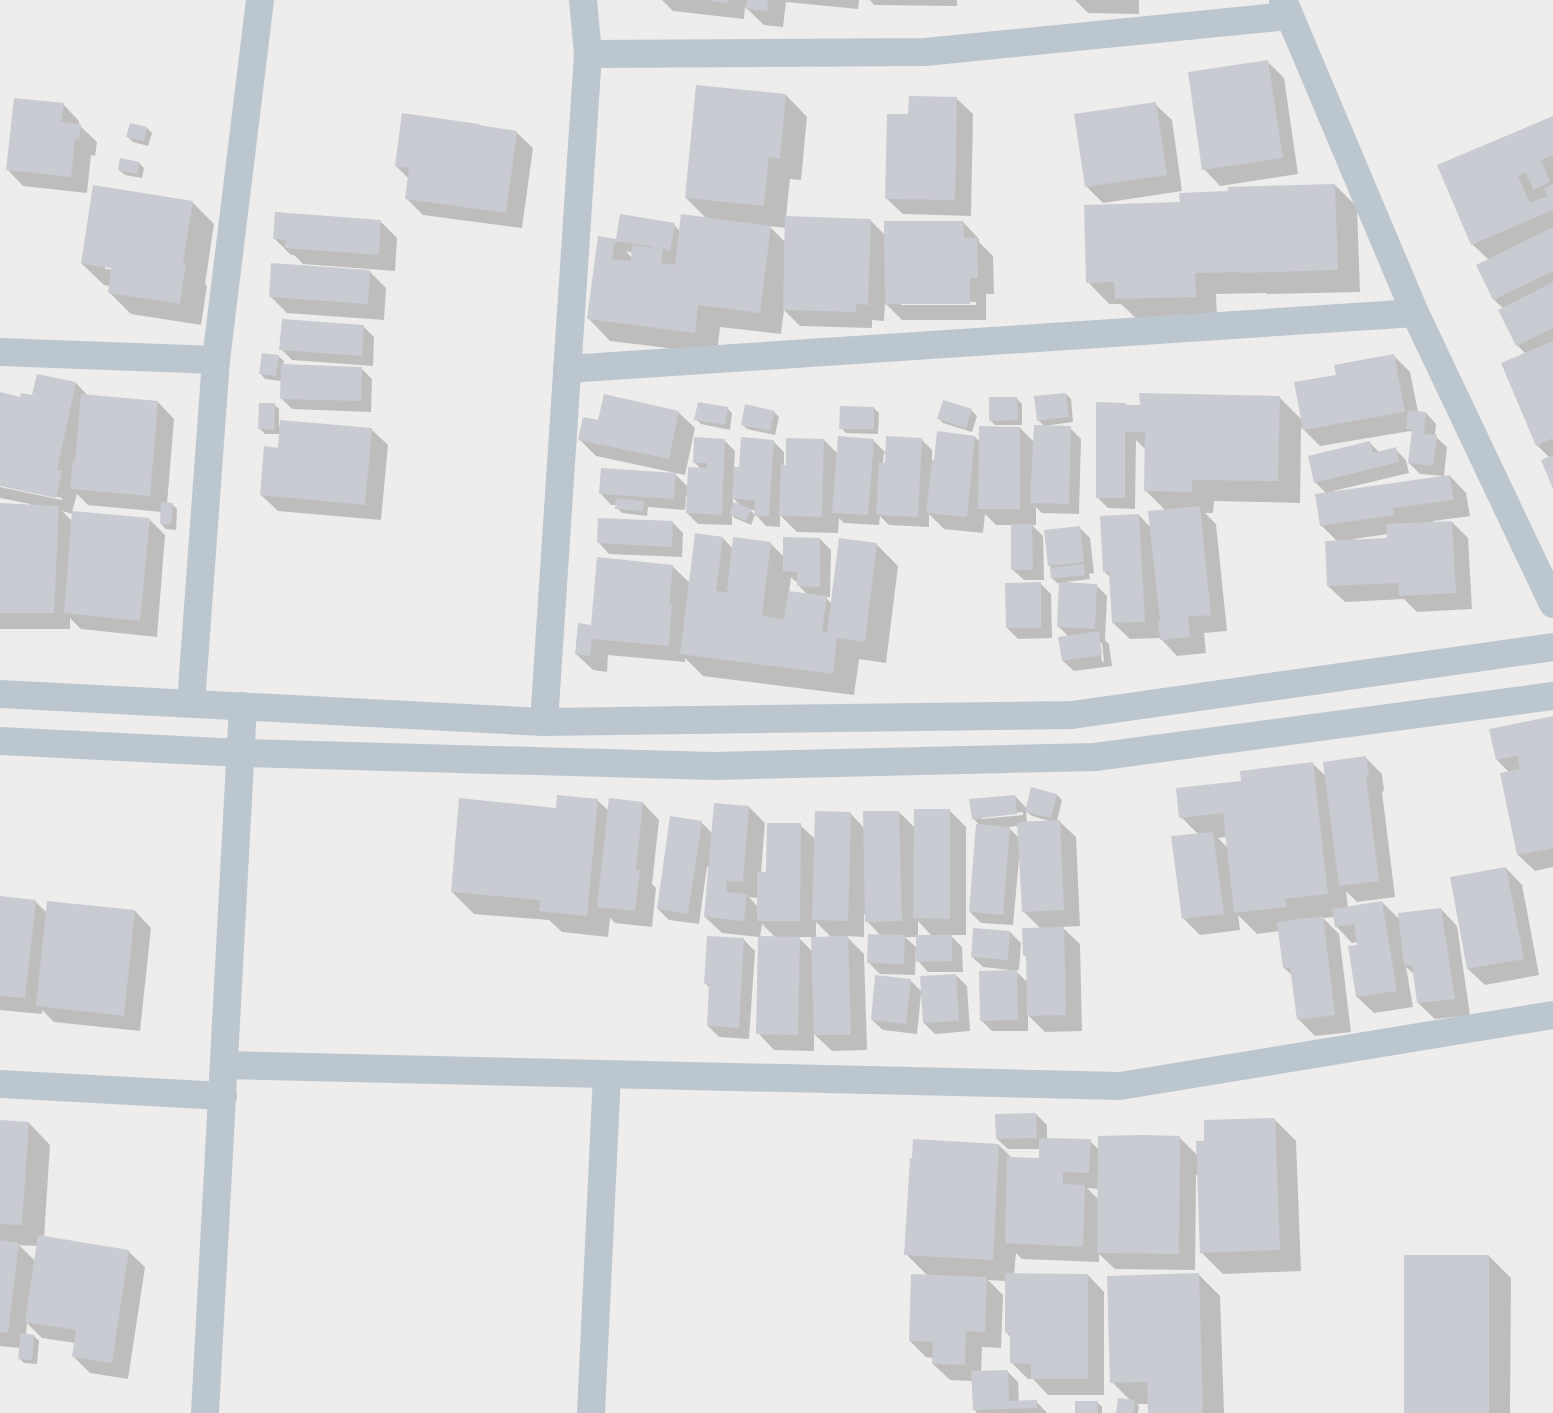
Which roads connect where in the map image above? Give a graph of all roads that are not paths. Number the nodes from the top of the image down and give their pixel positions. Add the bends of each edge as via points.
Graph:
1 (260, 0) edge
2 (583, 0) edge
3 (1286, 8) edge
4 (588, 54) junction
5 (1415, 312) junction
6 (0, 352) edge
7 (216, 360) junction
8 (567, 369) junction
9 (1553, 604) edge
10 (1553, 647) edge
11 (0, 694) edge
12 (1553, 696) edge
13 (191, 703) junction
14 (244, 706) junction
15 (544, 722) junction
16 (0, 740) edge
17 (241, 753) junction
18 (1553, 1015) edge
19 (224, 1065) junction
20 (607, 1074) junction
21 (0, 1084) edge
22 (223, 1096) junction
23 (205, 1413) edge
24 (590, 1413) edge

1 - 7 street
2 - 4 street
3 - 4 street via 925,52
3 - 5 street
4 - 8 street
5 - 8 street
5 - 9 street
6 - 7 street
7 - 13 street
8 - 15 street
10 - 15 street via 1072,715
11 - 13 street
12 - 17 street via 1095,757 714,766
13 - 14 street
14 - 15 street
14 - 17 street
16 - 17 street
17 - 19 street
18 - 20 street via 1120,1086
19 - 20 street
19 - 22 street
20 - 24 street
21 - 22 street
22 - 23 street

